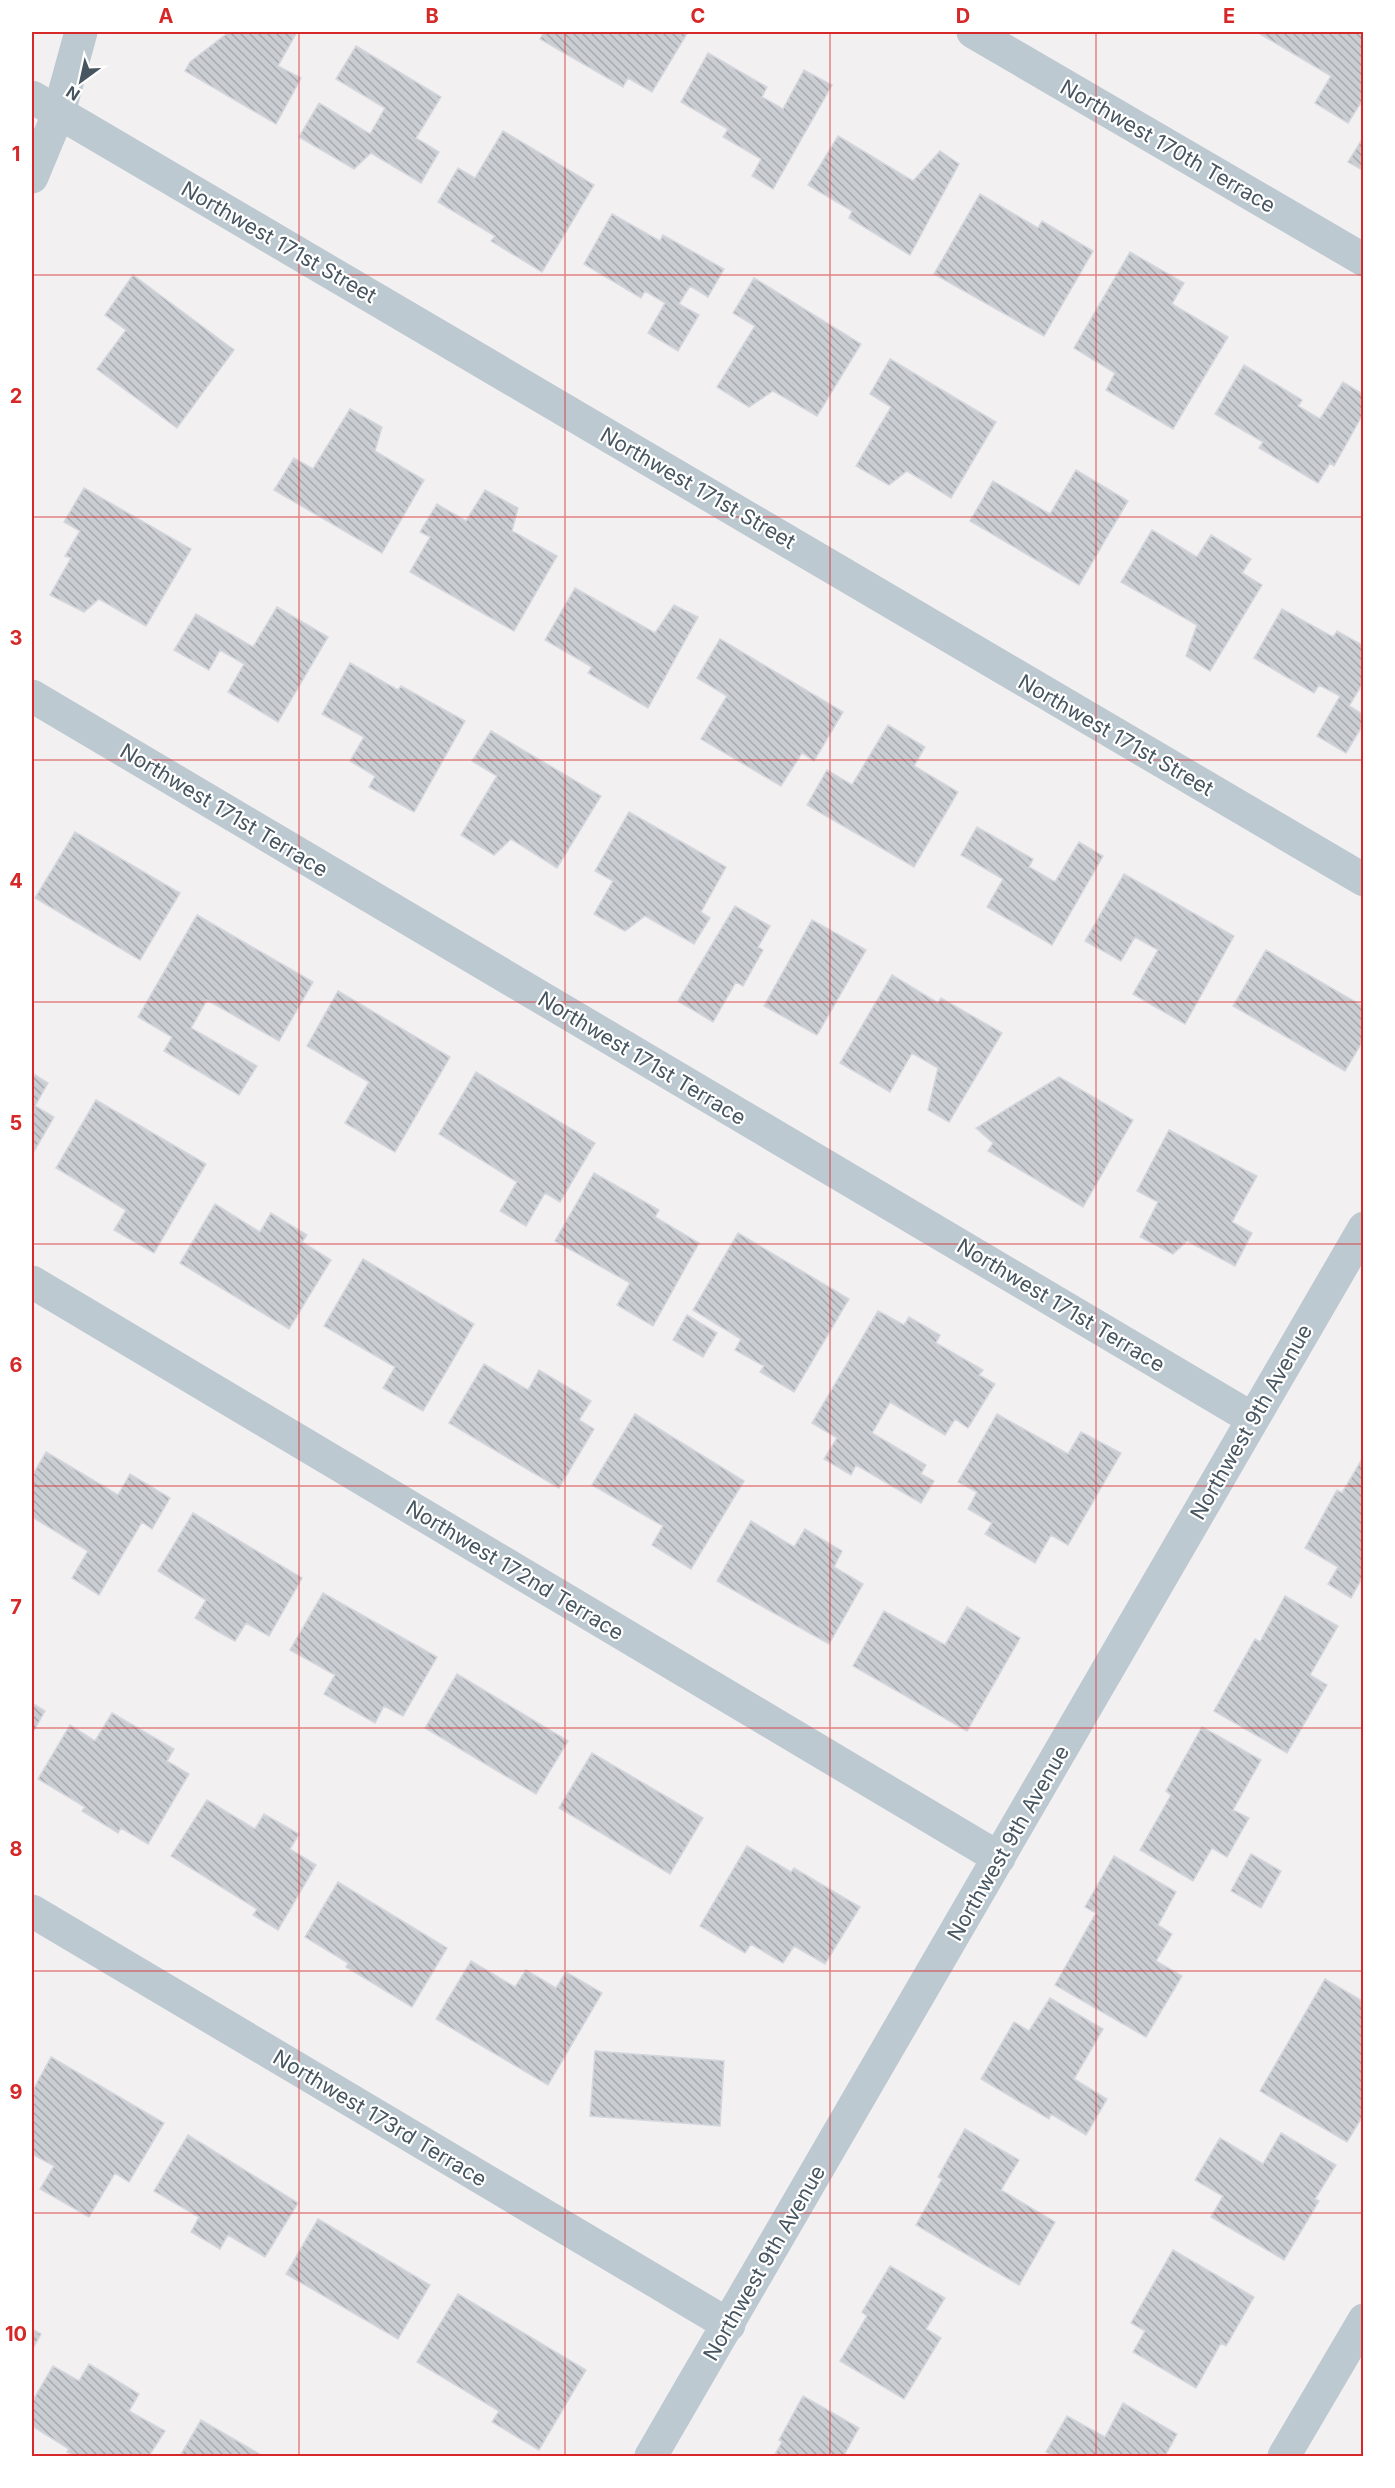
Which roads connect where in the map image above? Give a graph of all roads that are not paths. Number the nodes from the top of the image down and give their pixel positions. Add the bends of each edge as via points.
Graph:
1 (81, 32) edge
2 (973, 32) edge
3 (45, 105) edge
4 (32, 177) edge
5 (1364, 260) edge
6 (32, 696) edge
7 (1364, 880) edge
8 (1364, 1228) edge
9 (32, 1282) edge
10 (1253, 1419) junction
11 (999, 1858) junction
12 (32, 1911) edge
13 (1364, 2320) edge
14 (729, 2325) junction
15 (651, 2457) edge
16 (1284, 2457) edge

1 - 3 street
2 - 5 street, Northwest 170th Terrace
3 - 4 street
3 - 7 street, Northwest 171st Street
6 - 10 street, Northwest 171st Terrace
8 - 10 street, Northwest 9th Avenue
9 - 11 street, Northwest 172nd Terrace
10 - 11 street, Northwest 9th Avenue
11 - 14 street, Northwest 9th Avenue
12 - 14 street, Northwest 173rd Terrace
13 - 16 street
14 - 15 street, Northwest 9th Avenue

